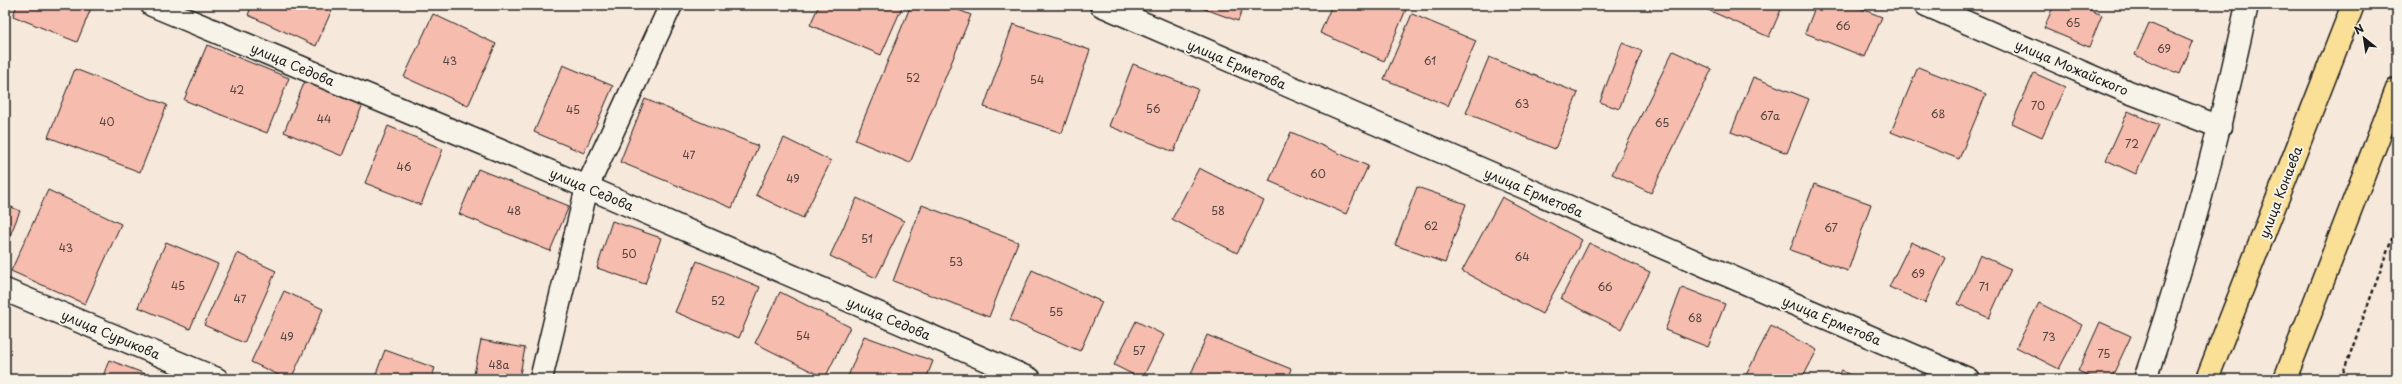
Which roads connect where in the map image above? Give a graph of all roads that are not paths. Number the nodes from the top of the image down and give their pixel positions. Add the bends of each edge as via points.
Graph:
1 (152, 5) edge
2 (671, 5) edge
3 (1100, 5) edge
4 (1926, 5) edge
5 (2247, 5) edge
6 (2353, 5) edge
7 (2397, 89) edge
8 (2220, 127) junction
9 (587, 187) junction
10 (5, 290) edge
11 (217, 379) edge
12 (541, 379) edge
13 (1030, 379) edge
14 (1968, 379) edge
15 (2145, 379) edge
16 (2207, 379) edge
17 (2284, 379) edge

1 - 9 street, улица Седова
2 - 9 street
3 - 14 street, улица Ерметова
4 - 8 street, улица Можайского via 2121,89
5 - 8 street
6 - 16 main road, улица Конаева
7 - 17 main road
8 - 15 street via 2169,309
9 - 12 street
9 - 13 street, улица Седова
10 - 11 street, улица Сурикова

